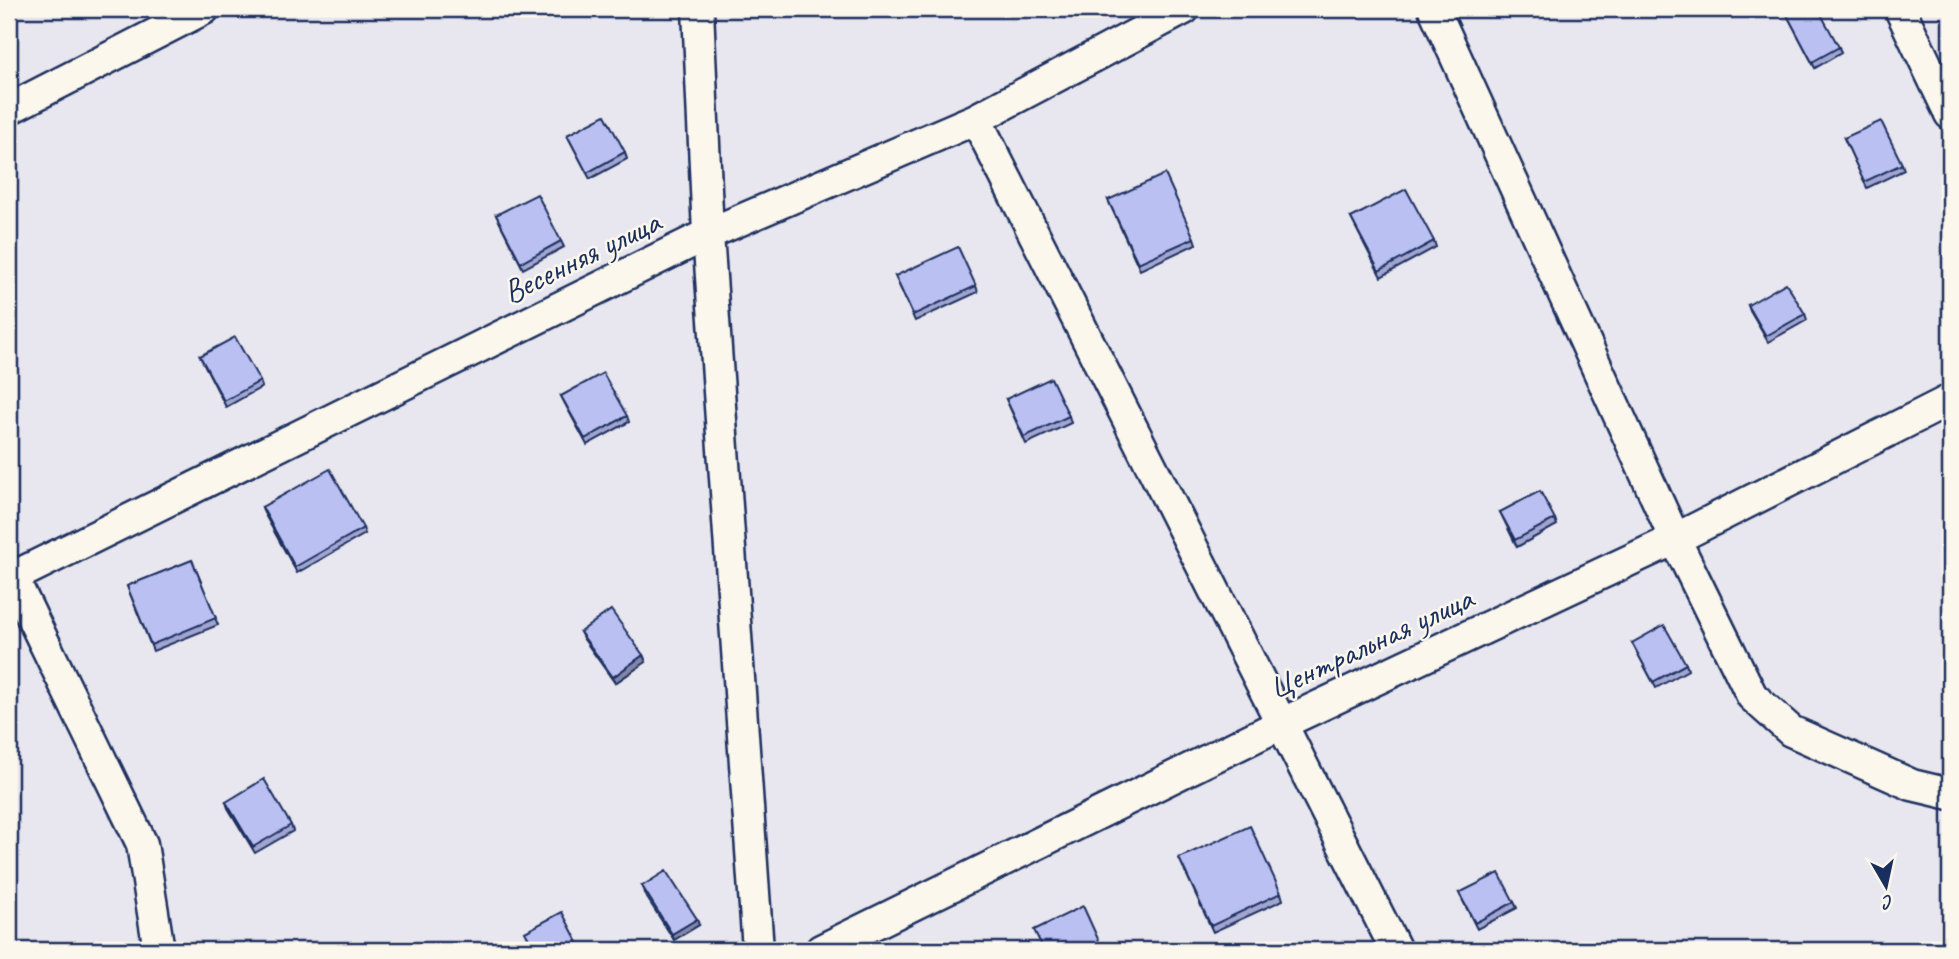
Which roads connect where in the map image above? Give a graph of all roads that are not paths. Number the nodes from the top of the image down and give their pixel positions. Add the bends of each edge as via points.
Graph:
1 (204, 9) edge
2 (698, 9) edge
3 (1184, 9) edge
4 (1434, 9) edge
5 (1900, 9) edge
6 (9, 109) edge
7 (1950, 114) edge
8 (976, 119) junction
9 (708, 234) junction
10 (1950, 400) edge
11 (1675, 540) junction
12 (11, 573) edge
13 (1283, 723) junction
14 (1950, 794) edge
15 (159, 950) edge
16 (758, 950) edge
17 (821, 950) edge
18 (1396, 950) edge

1 - 6 street
2 - 9 street
3 - 8 street, Весенняя улица
4 - 11 street
5 - 7 street
8 - 9 street, Весенняя улица
8 - 13 street
9 - 12 street, Весенняя улица
9 - 16 street
10 - 11 street, Центральная улица
11 - 13 street, Центральная улица
11 - 14 street via 1752,696 1791,731 1912,785
12 - 15 street via 142,844
13 - 17 street, Центральная улица
13 - 18 street

